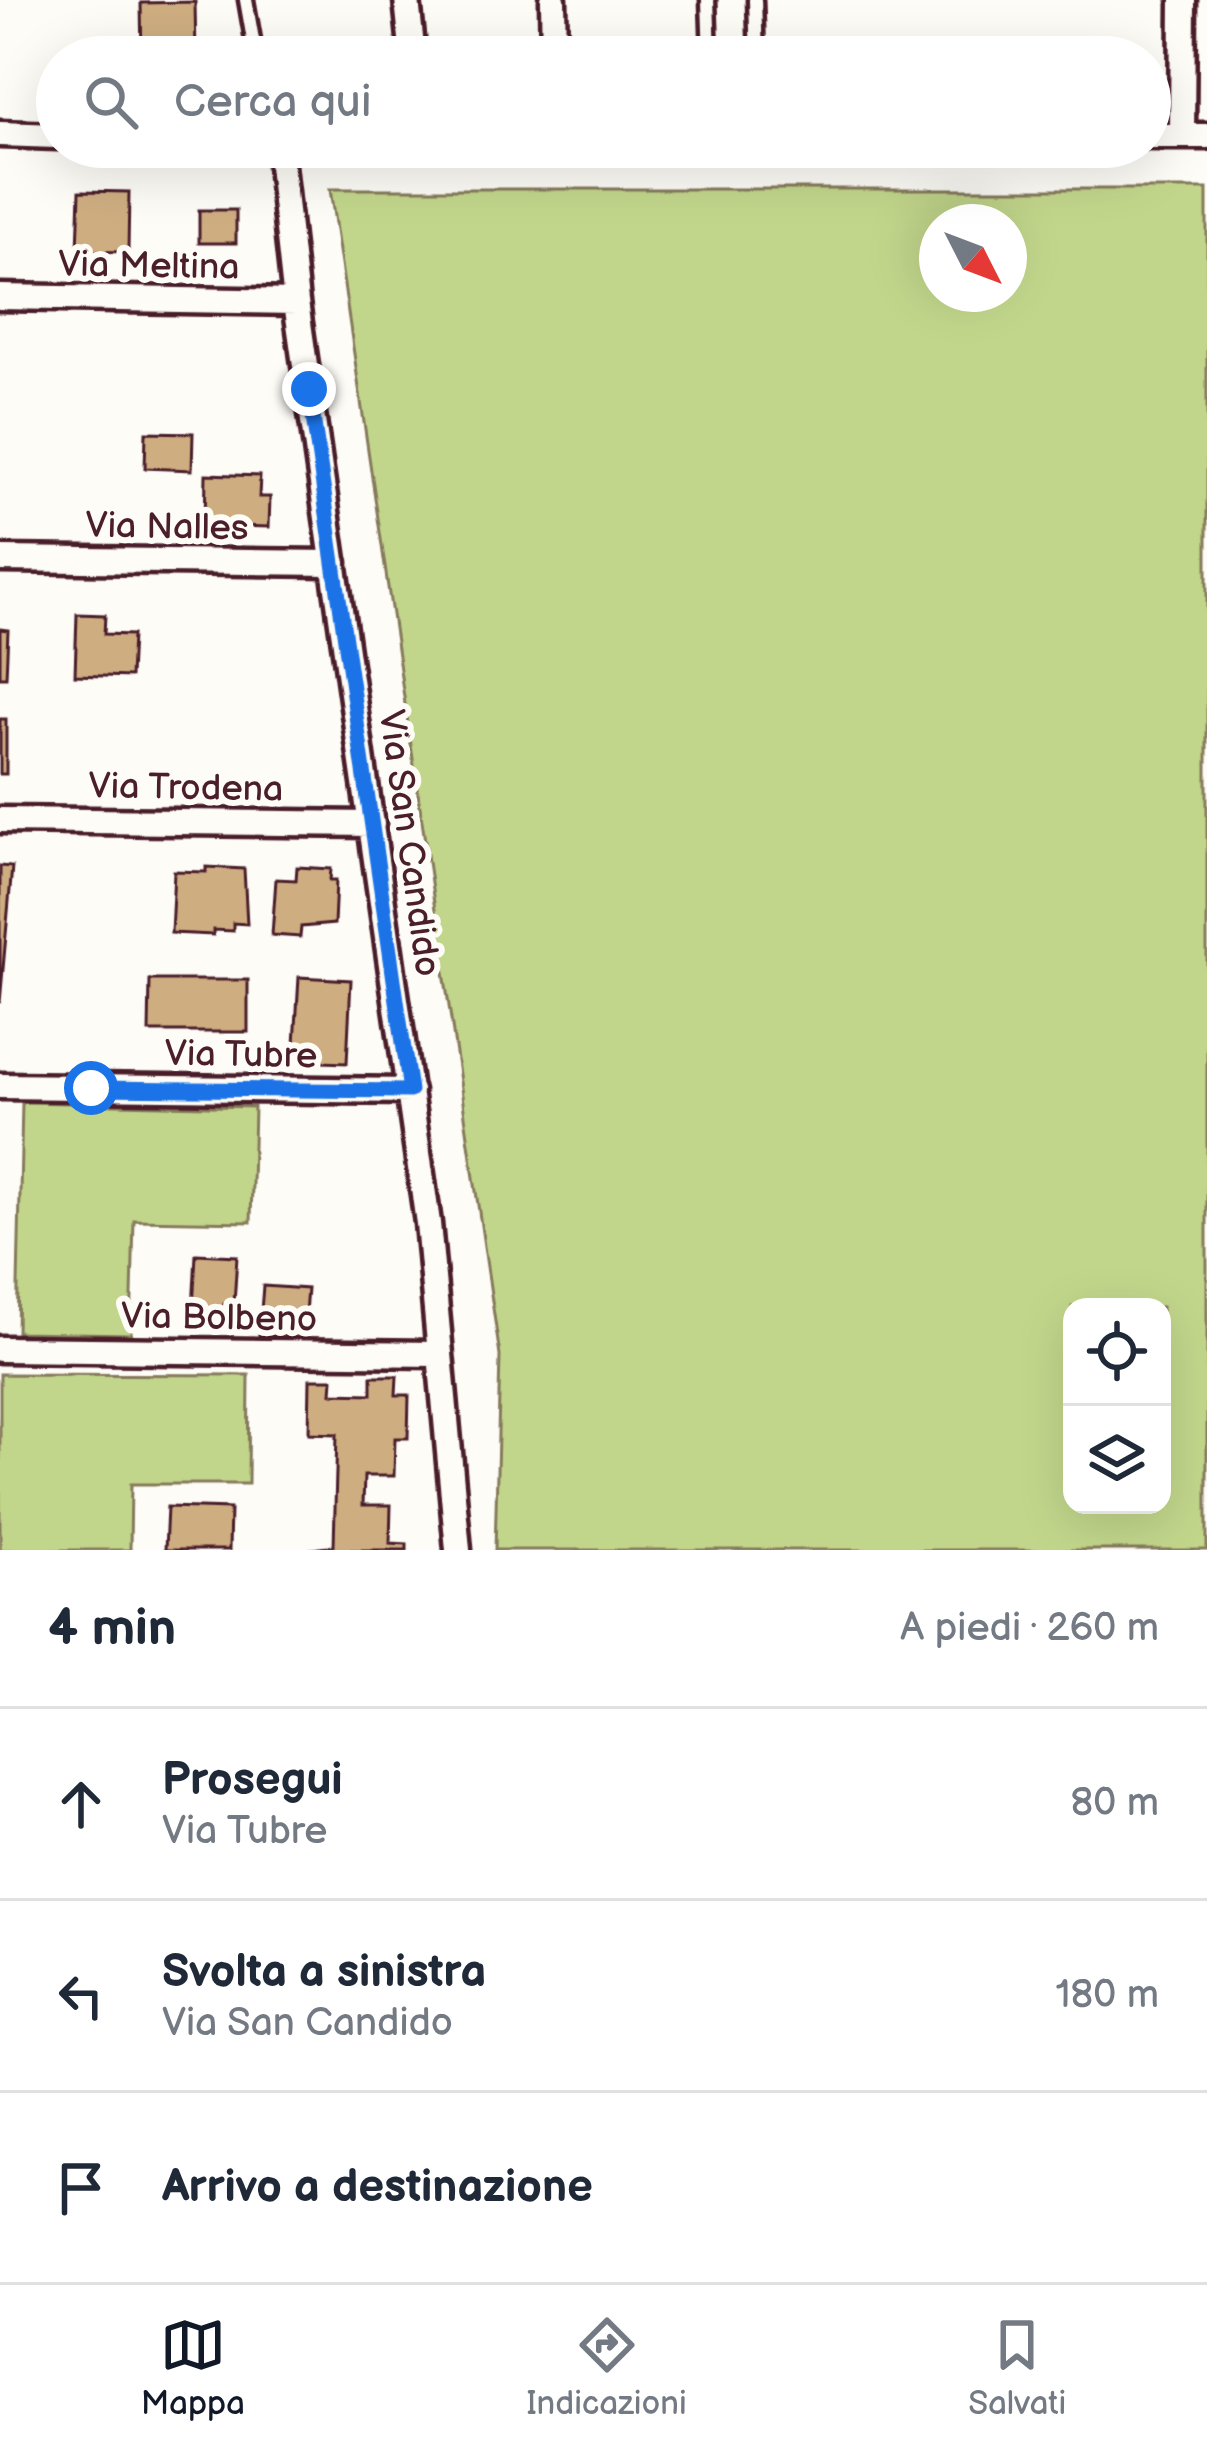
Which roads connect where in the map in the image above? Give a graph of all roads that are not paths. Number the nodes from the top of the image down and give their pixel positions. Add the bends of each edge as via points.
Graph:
1 (247, 0) edge
2 (407, 0) edge
3 (553, 0) edge
4 (708, 0) edge
5 (755, 0) edge
6 (1183, 0) edge
7 (253, 36) edge
8 (411, 36) edge
9 (554, 36) edge
10 (709, 36) edge
11 (757, 36) edge
12 (0, 134) edge
13 (36, 135) edge
14 (1194, 136) edge
15 (281, 168) edge
16 (0, 297) edge
17 (296, 302) junction
18 (0, 559) edge
19 (334, 562) junction
20 (0, 820) edge
21 (371, 824) junction
22 (0, 1086) edge
23 (410, 1091) junction
24 (0, 1349) edge
25 (437, 1354) junction
26 (458, 1550) edge

1 - 7 lane
2 - 8 street
3 - 9 street
4 - 10 lane
5 - 11 lane
6 - 14 street
12 - 13 street
15 - 17 street, Via San Candido
16 - 17 street, Via Meltina
17 - 19 street, Via San Candido
18 - 19 street, Via Nalles
19 - 21 street, Via San Candido
20 - 21 street, Via Trodena
21 - 23 street, Via San Candido
22 - 23 street, Via Tubre
23 - 25 street, Via San Candido
24 - 25 street, Via Bolbeno
25 - 26 street, Via San Candido

